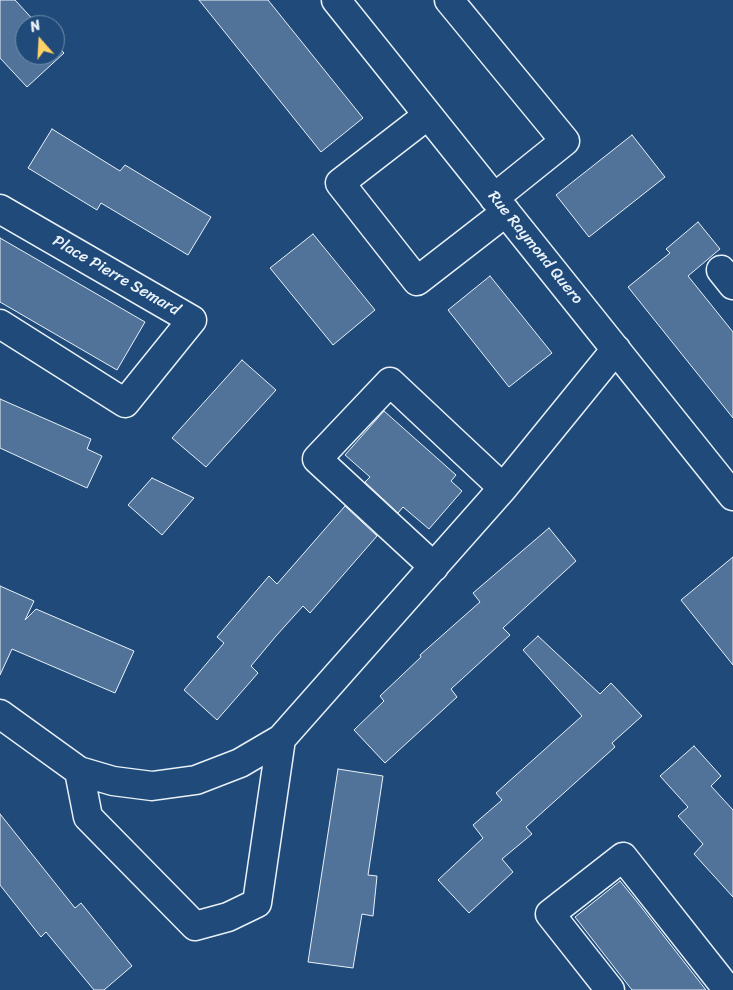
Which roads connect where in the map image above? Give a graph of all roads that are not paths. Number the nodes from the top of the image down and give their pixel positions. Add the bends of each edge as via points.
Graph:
1 (336, 0) edge
2 (449, 0) edge
3 (428, 115) junction
4 (500, 205) junction
5 (0, 210) edge
6 (0, 324) edge
7 (616, 350) junction
8 (503, 488) junction
9 (733, 496) edge
10 (434, 567) junction
11 (0, 714) edge
12 (281, 738) junction
13 (79, 771) junction
14 (610, 990) edge
15 (728, 990) edge

1 - 3 street, Rue Raymond Quero
2 - 4 street via 565,141
3 - 4 street, Rue Raymond Quero
3 - 4 street via 340,183 417,281
4 - 7 street, Rue Raymond Quero
5 - 6 street, Place Pierre Semard via 192,320 125,403
7 - 8 street
7 - 9 street, Rue Raymond Quero
8 - 10 street
8 - 10 street via 390,382 316,459
10 - 12 street
11 - 13 street
12 - 13 street via 240,763 196,780 152,786 113,781
12 - 13 street via 257,903 228,917 195,926 88,817
14 - 15 street via 550,914 623,858

